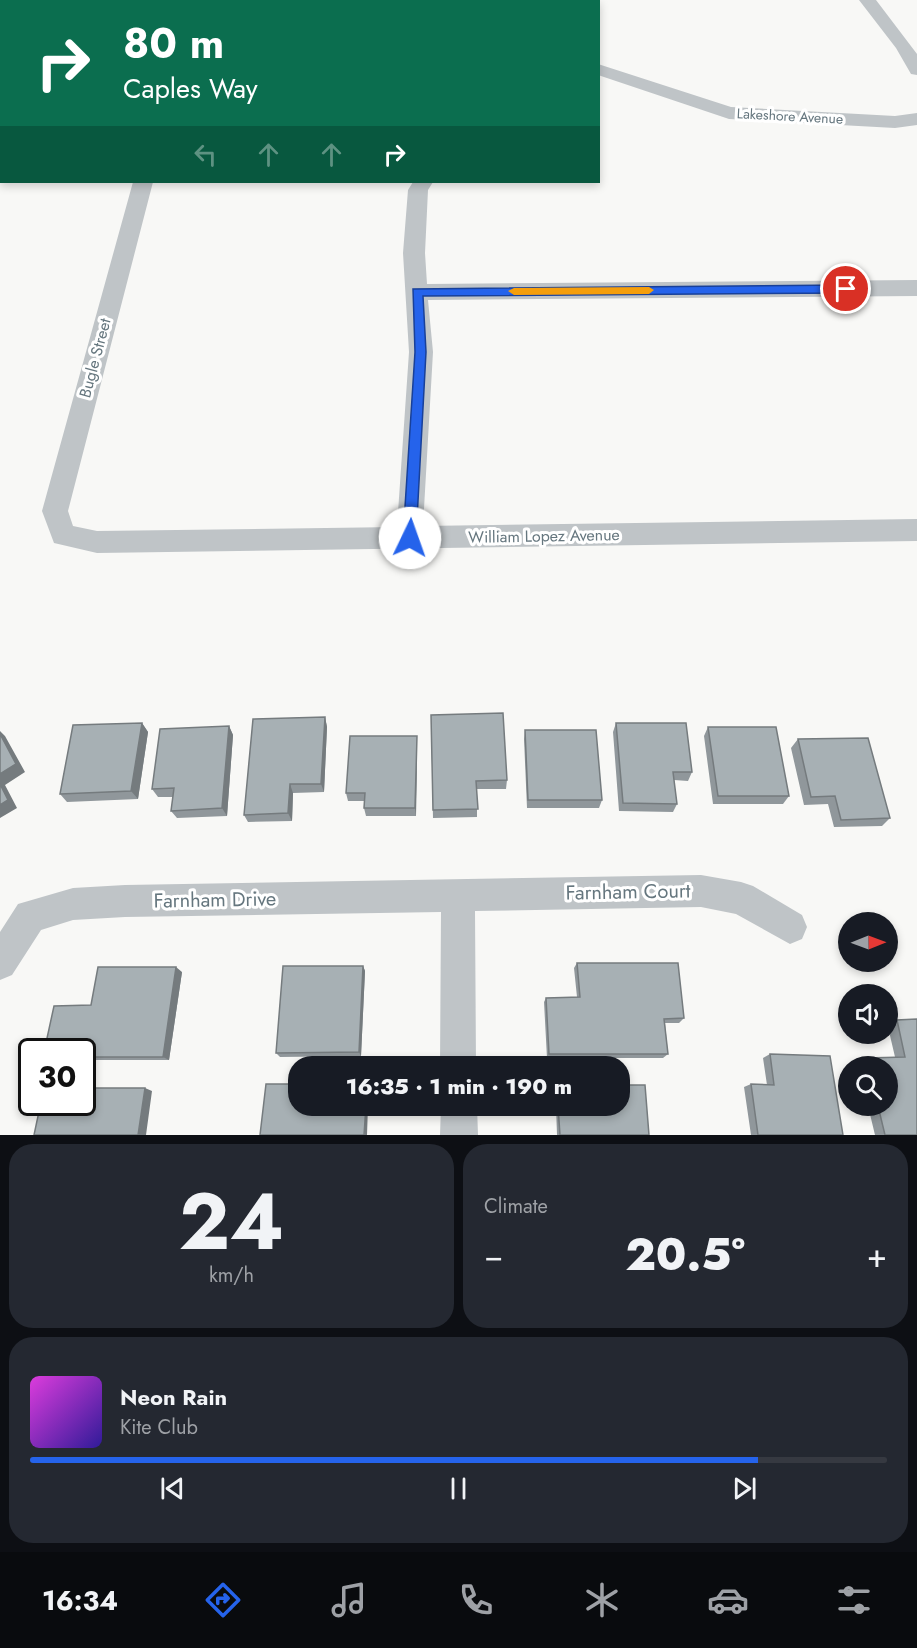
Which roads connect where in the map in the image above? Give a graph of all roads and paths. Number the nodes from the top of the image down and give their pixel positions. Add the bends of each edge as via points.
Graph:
1 (867, 0) edge
2 (600, 70) edge
3 (917, 70) edge
4 (917, 119) edge
5 (142, 183) edge
6 (422, 183) edge
7 (917, 288) edge
8 (417, 292) junction
9 (917, 530) edge
10 (63, 535) joint
11 (410, 538) junction
12 (458, 895) junction
13 (790, 927) dead end
14 (0, 963) edge
15 (458, 1056) edge
16 (459, 1116) edge
17 (459, 1135) edge

1 - 3 street
2 - 4 street, Lakeshore Avenue via 729,113 896,122
5 - 10 street, Bugle Street via 55,511
6 - 8 street via 418,190
7 - 8 street
8 - 11 street via 421,352
9 - 11 street, William Lopez Avenue
10 - 11 street, William Lopez Avenue via 97,542
12 - 13 street, Farnham Court via 701,891 741,898
12 - 14 street, Farnham Drive via 73,904 30,916
12 - 15 street
16 - 17 street

